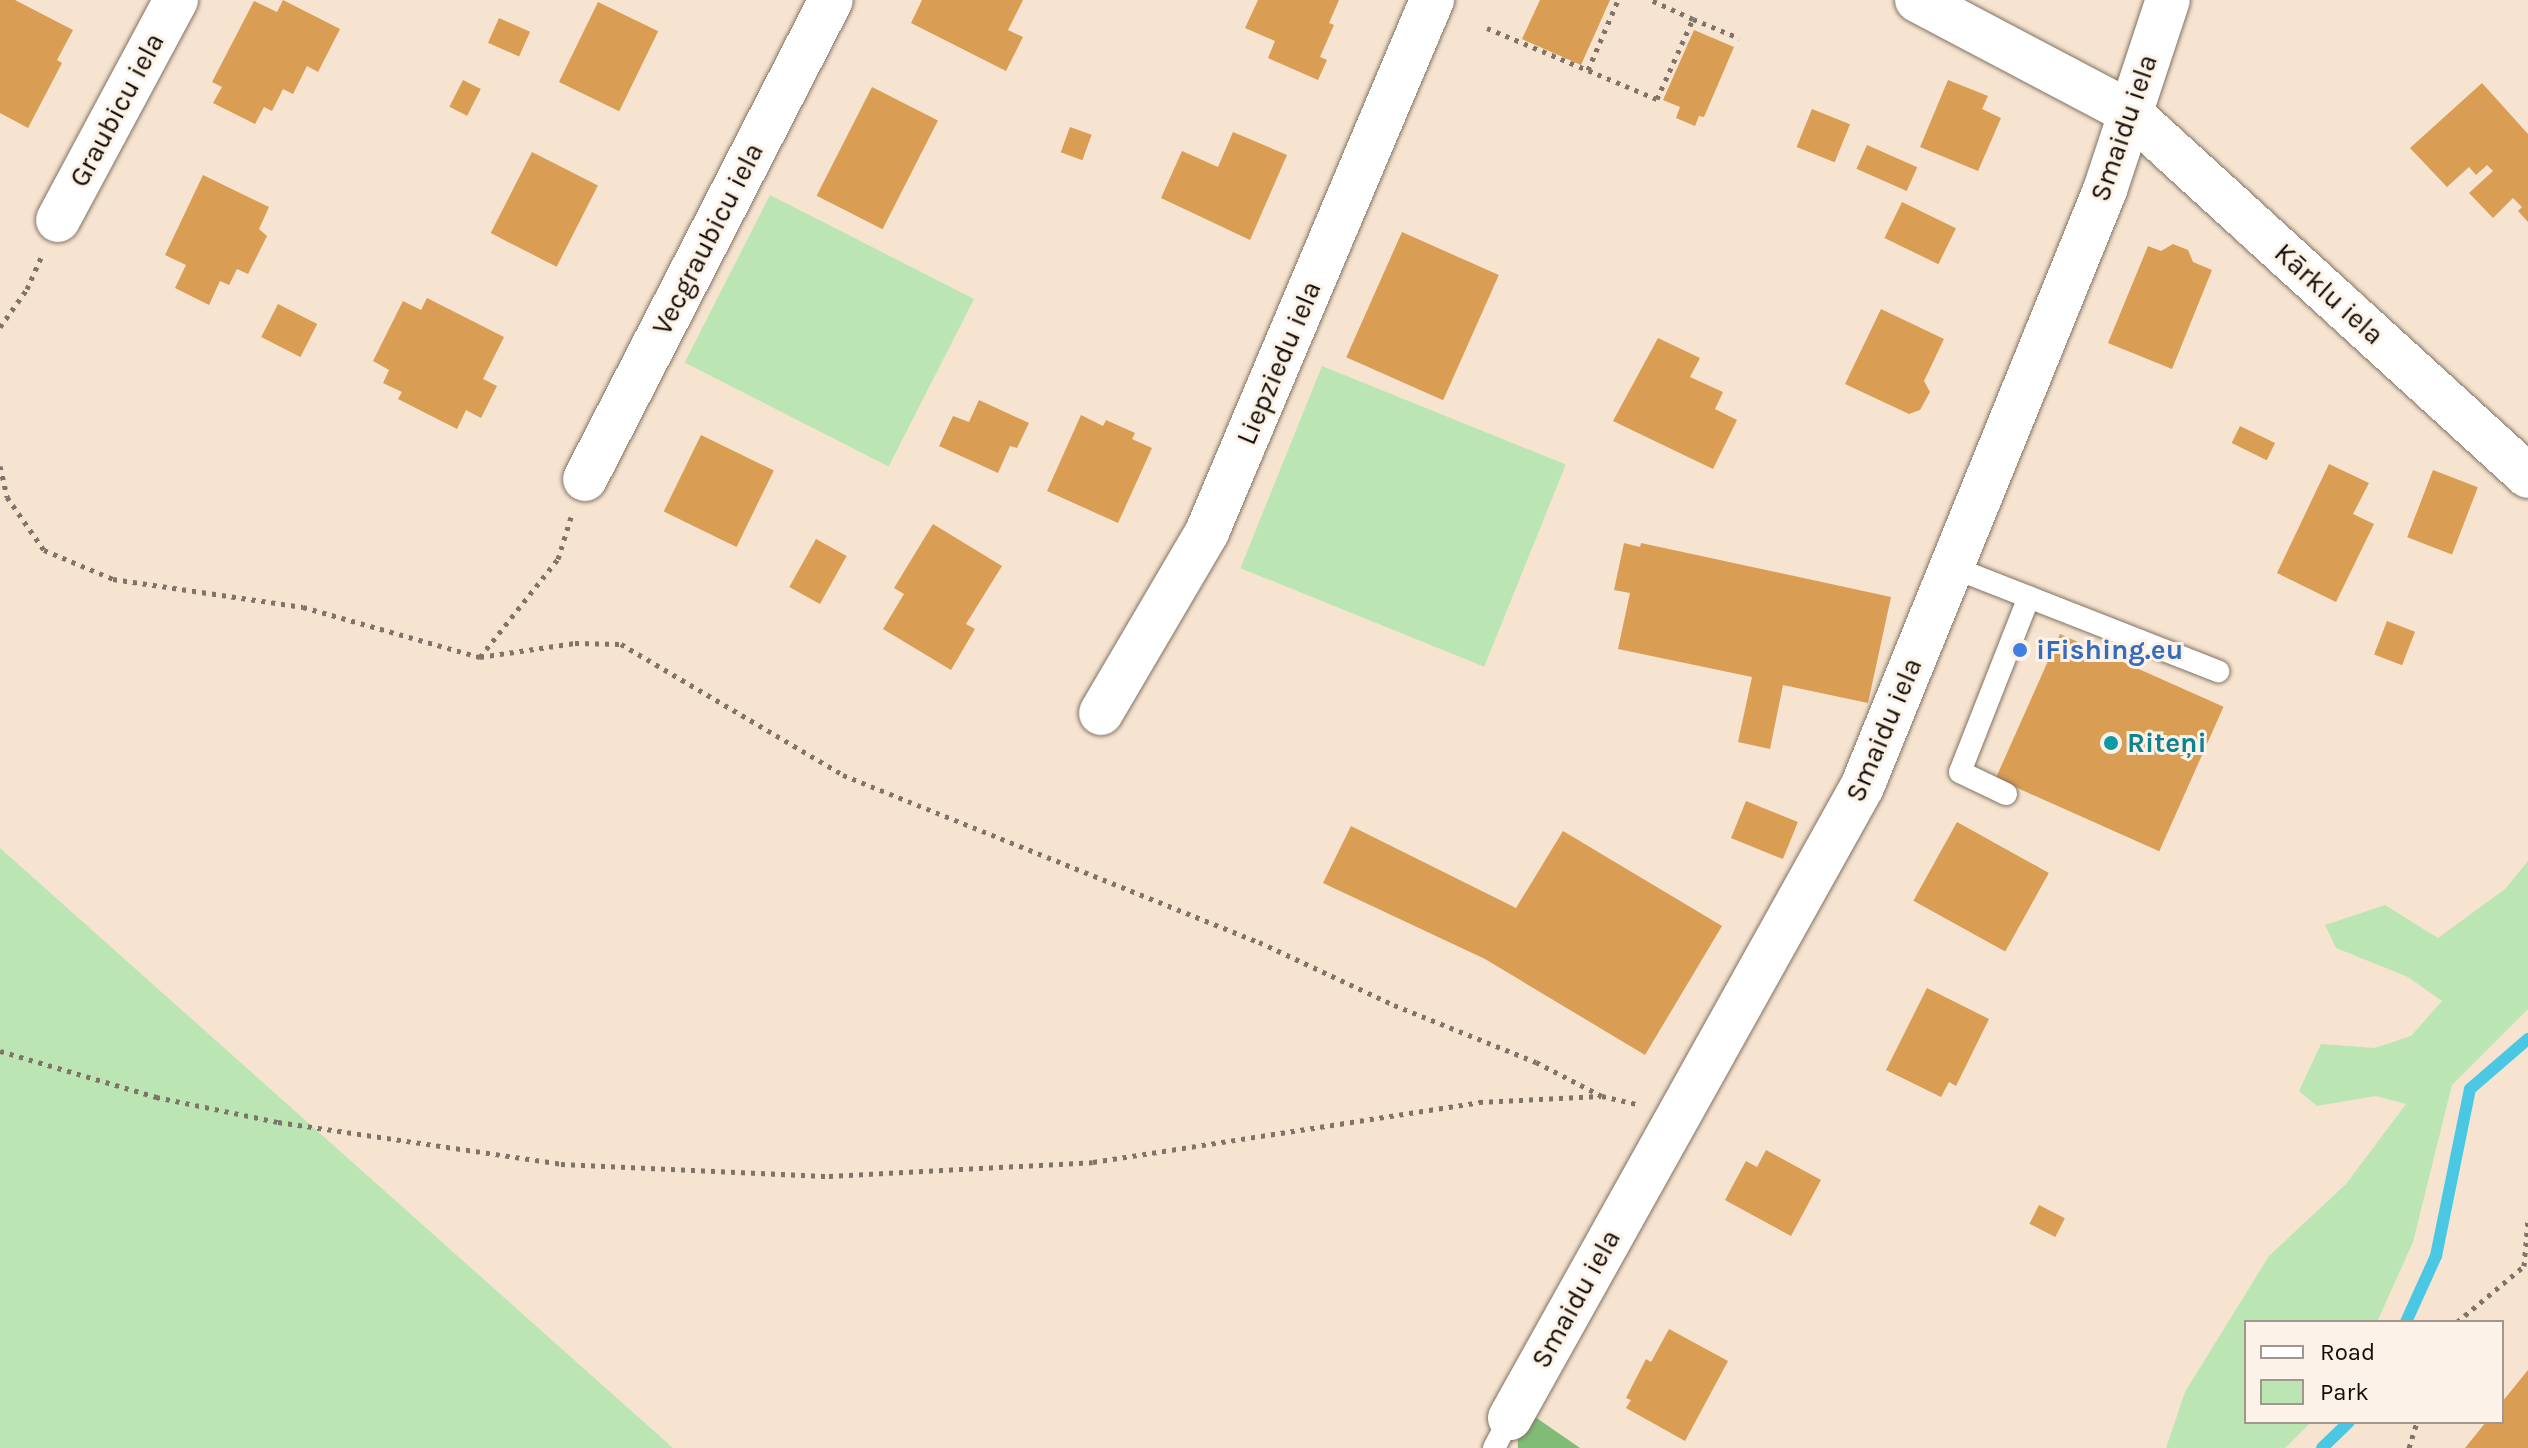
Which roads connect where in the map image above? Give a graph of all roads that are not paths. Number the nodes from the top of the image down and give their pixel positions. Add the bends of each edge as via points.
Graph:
1 (176, 0) edge
2 (831, 0) edge
3 (1432, 0) edge
4 (1917, 0) edge
5 (2168, 0) edge
6 (2129, 112) junction
7 (58, 220) road end
8 (2528, 476) edge
9 (585, 479) road end
10 (1952, 567) junction
11 (2029, 597) junction
12 (2218, 671) dead end
13 (1101, 713) dead end
14 (2006, 794) dead end
15 (1502, 1433) edge

1 - 7 street, Graubicu iela
2 - 9 street, Vecgraubicu iela
3 - 13 street, Liepziedu iela via 1207,532
4 - 6 street, Kārklu iela
5 - 6 street, Smaidu iela
6 - 8 street, Kārklu iela
6 - 10 street, Smaidu iela via 2105,190
10 - 11 lane
10 - 15 street, Smaidu iela via 1862,787
11 - 12 lane
11 - 14 lane via 1960,772

